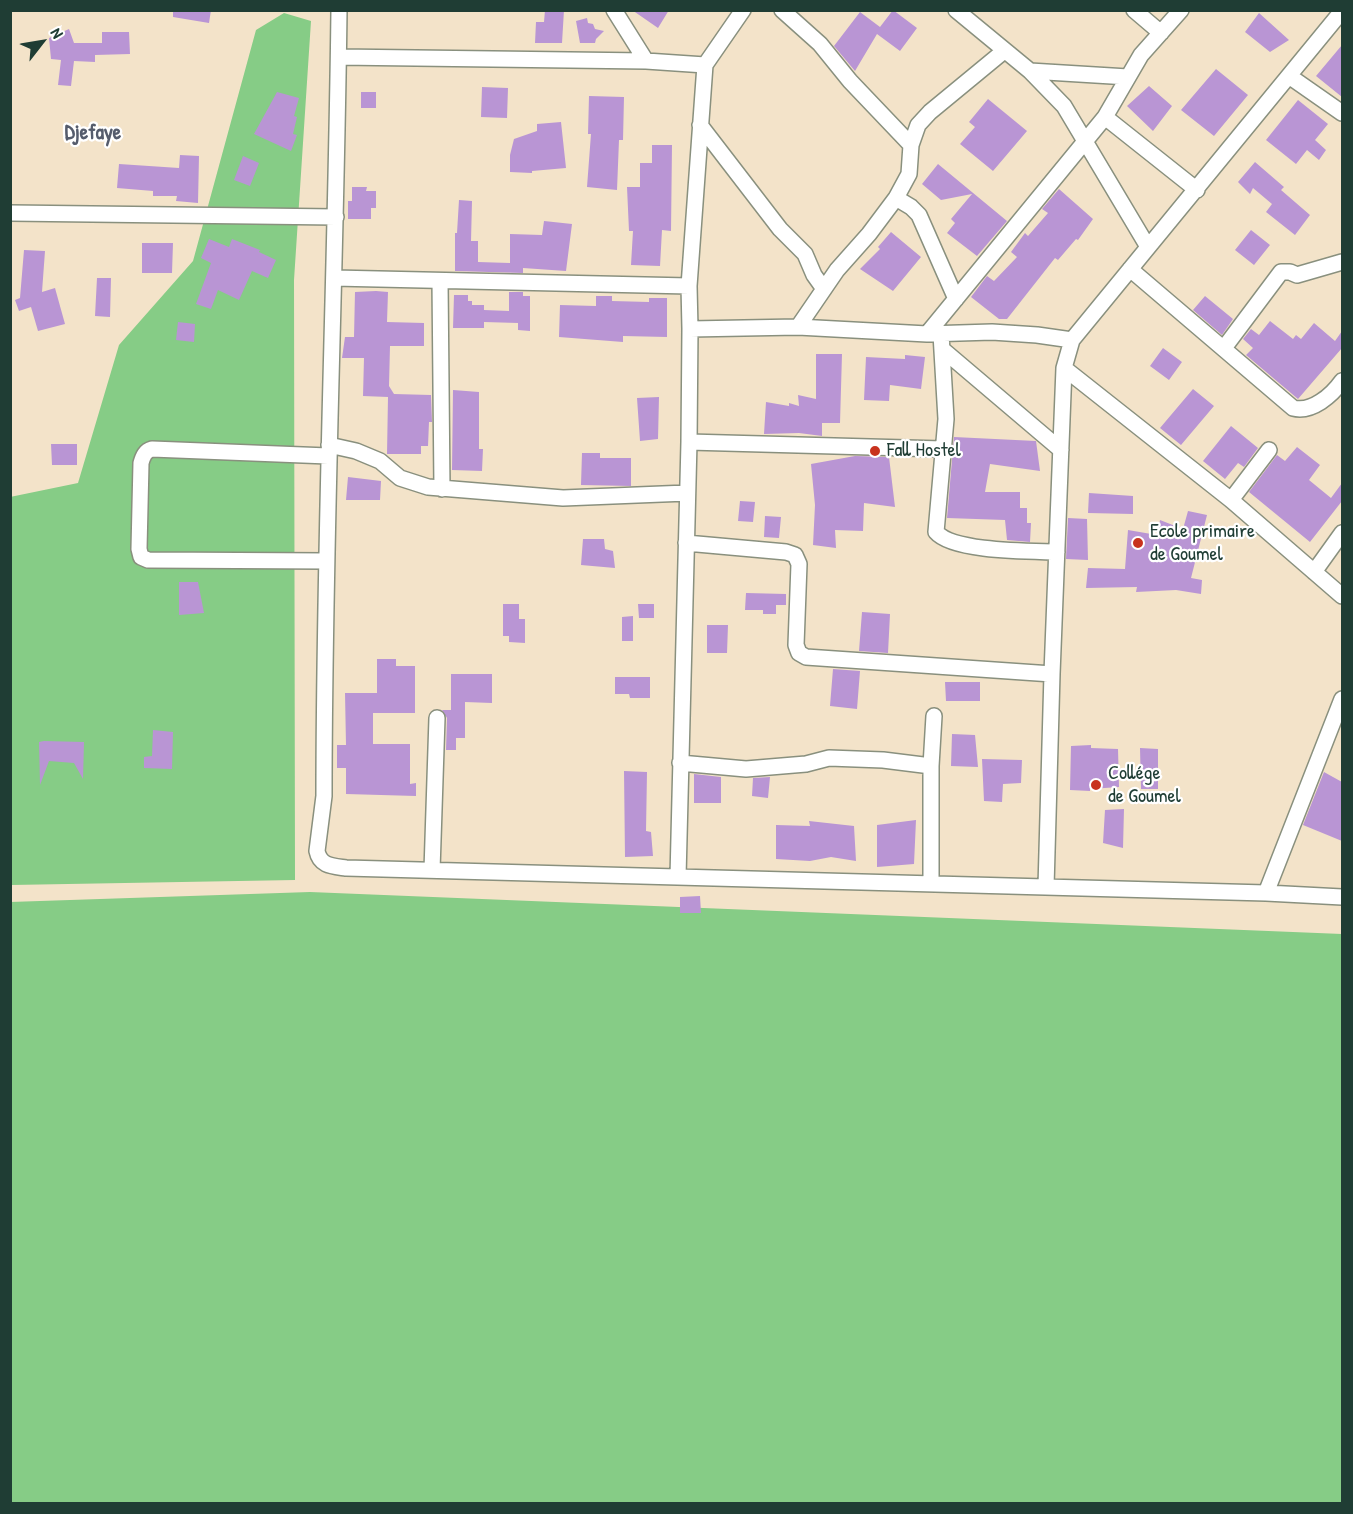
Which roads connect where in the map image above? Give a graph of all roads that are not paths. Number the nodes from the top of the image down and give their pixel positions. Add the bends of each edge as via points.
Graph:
1 (339, 10) edge
2 (614, 10) edge
3 (743, 10) edge
4 (782, 10) edge
5 (956, 10) edge
6 (1134, 10) edge
7 (1181, 10) edge
8 (1342, 11) edge
9 (1161, 33) junction
10 (1004, 51) junction
11 (339, 57) junction
12 (646, 61) junction
13 (705, 65) junction
14 (1030, 71) junction
15 (1289, 76) junction
16 (1128, 77) junction
17 (1342, 113) edge
18 (1105, 117) junction
19 (700, 125) junction
20 (1085, 141) junction
21 (911, 145) junction
22 (1197, 190) junction
23 (896, 198) junction
24 (10, 213) edge
25 (336, 218) junction
26 (1148, 247) junction
27 (1342, 262) edge
28 (1130, 268) junction
29 (334, 278) junction
30 (440, 281) junction
31 (689, 286) junction
32 (824, 289) junction
33 (956, 299) junction
34 (798, 327) junction
35 (690, 329) junction
36 (937, 339) junction
37 (1072, 340) junction
38 (1224, 348) junction
39 (1064, 368) junction
40 (1342, 381) edge
41 (689, 442) junction
42 (943, 449) junction
43 (1061, 450) junction
44 (1269, 450) dead end
45 (328, 451) junction
46 (442, 489) junction
47 (687, 493) junction
48 (1231, 500) junction
49 (1342, 533) edge
50 (686, 543) junction
51 (1057, 552) junction
52 (326, 561) junction
53 (1314, 572) junction
54 (1342, 596) edge
55 (1052, 674) junction
56 (1342, 699) edge
57 (934, 716) dead end
58 (437, 718) dead end
59 (680, 763) junction
60 (931, 766) junction
61 (432, 870) junction
62 (678, 877) junction
63 (931, 884) junction
64 (1047, 887) junction
65 (1266, 893) junction
66 (1342, 897) edge

1 - 11 street
2 - 12 street
3 - 13 street
4 - 21 street via 820,44
5 - 10 street
6 - 9 street
7 - 9 street
8 - 15 street
9 - 16 street
10 - 14 street
10 - 21 street via 930,112 918,125
11 - 12 street
11 - 25 street
12 - 13 street
13 - 19 street
14 - 16 street
14 - 20 street via 1064,106
15 - 17 street
15 - 22 street
16 - 18 street
18 - 20 street
18 - 22 street
19 - 31 street
19 - 32 street via 780,229 805,254
20 - 26 street
20 - 33 street
21 - 23 street via 909,174
22 - 26 street
23 - 32 street
23 - 33 street via 919,215
24 - 25 street
25 - 29 street
26 - 28 street
27 - 38 street via 1297,275 1281,272
28 - 37 street
28 - 38 street
29 - 30 street
29 - 45 street
30 - 31 street
30 - 46 street
31 - 35 street
32 - 34 street
33 - 36 street
34 - 35 street
34 - 36 street
35 - 41 street
36 - 37 street via 992,332
36 - 42 street via 946,419
36 - 43 street
37 - 39 street
38 - 40 street via 1293,408 1301,410 1320,402
39 - 43 street
39 - 48 street
41 - 42 street
41 - 47 street
42 - 51 street via 936,532 941,537 992,549
43 - 51 street
44 - 48 street
45 - 46 street via 356,451 380,461 400,478
45 - 52 street
45 - 52 street via 148,450 141,463 139,549 141,557 148,560
46 - 47 street via 563,498
47 - 50 street
48 - 53 street
49 - 53 street
50 - 55 street via 795,555 799,564 796,645 806,657
50 - 59 street
51 - 55 street
52 - 61 street via 324,796 318,859 346,868
53 - 54 street
55 - 64 street
56 - 65 street
57 - 60 street
58 - 61 street
59 - 60 street via 746,769 829,758
59 - 62 street
60 - 63 street
61 - 62 street
62 - 63 street
63 - 64 street
64 - 65 street
65 - 66 street

